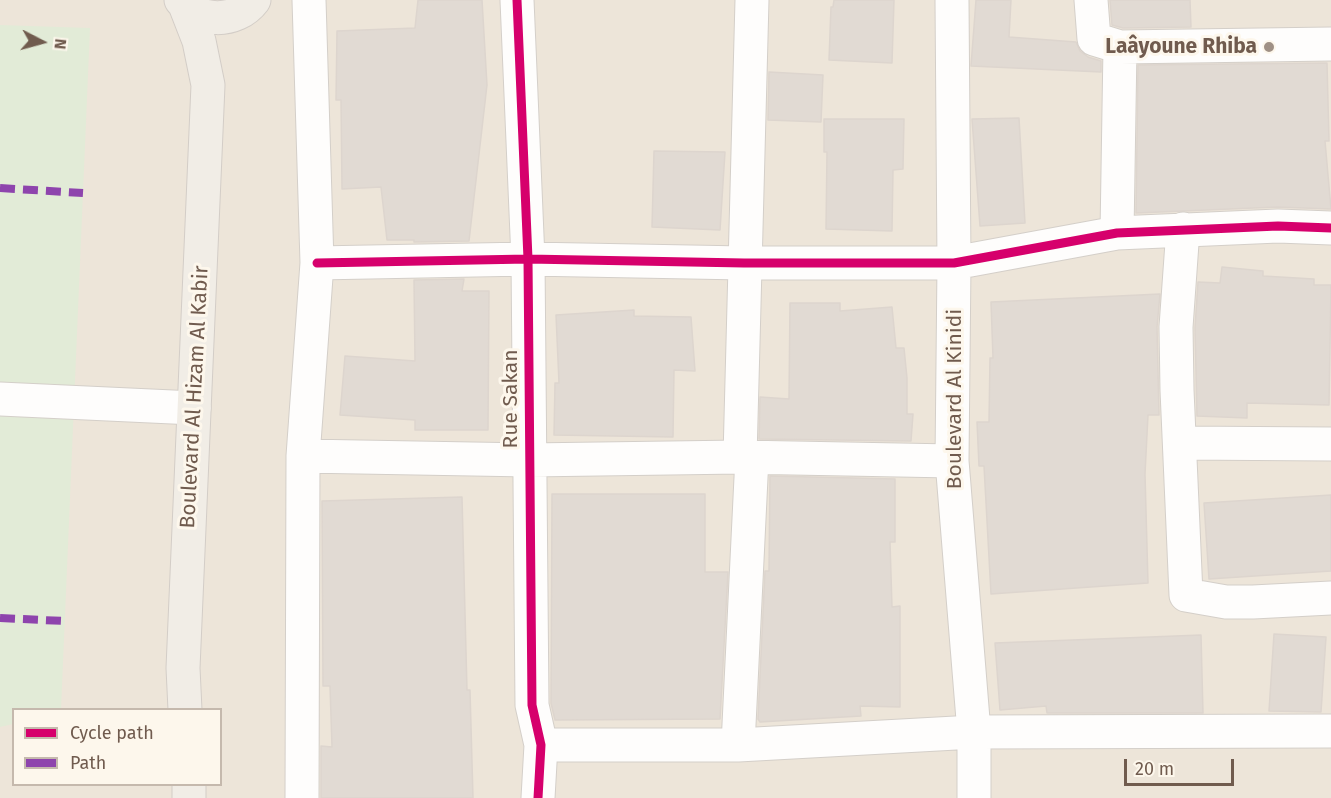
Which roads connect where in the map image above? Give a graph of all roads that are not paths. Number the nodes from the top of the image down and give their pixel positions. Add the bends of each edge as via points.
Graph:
1 (309, 0) edge
2 (517, 0) edge
3 (752, 0) edge
4 (952, 0) edge
5 (1091, 0) edge
6 (183, 3) edge
7 (247, 6) edge
8 (1331, 44) edge
9 (1120, 47) junction
10 (208, 86) junction
11 (1331, 228) edge
12 (1183, 229) junction
13 (1117, 233) junction
14 (528, 259) junction
15 (317, 263) junction
16 (744, 263) junction
17 (954, 263) junction
18 (0, 399) edge
19 (194, 408) junction
20 (1180, 442) junction
21 (1331, 444) edge
22 (303, 456) junction
23 (746, 457) junction
24 (529, 460) junction
25 (952, 461) junction
26 (1331, 598) edge
27 (185, 708) edge
28 (1331, 731) edge
29 (974, 732) junction
30 (541, 745) junction
31 (738, 745) junction
32 (302, 798) edge
33 (538, 798) edge
34 (974, 798) edge

1 - 15 street
2 - 14 street, Rue Sakan
3 - 16 street
4 - 17 street, Boulevard Al Kinidi
5 - 9 street via 1094,39
6 - 7 main road via 197,14 212,18 226,17
6 - 10 main road, Boulevard Al Hizam Al Kabir via 199,41
7 - 10 main road, Boulevard Al Hizam Al Kabir via 223,40
8 - 9 street
9 - 13 street
10 - 19 main road, Boulevard Al Hizam Al Kabir
11 - 12 street
12 - 13 street
12 - 20 street via 1176,327
13 - 17 street
14 - 15 street
14 - 16 street
14 - 24 street, Rue Sakan
15 - 22 street
16 - 17 street
16 - 23 street
17 - 25 street, Boulevard Al Kinidi
18 - 19 street
19 - 27 main road, Boulevard Al Hizam Al Kabir via 183,668
20 - 21 street
20 - 26 street via 1186,595 1226,602
22 - 24 street
22 - 32 street
23 - 24 street
23 - 25 street
23 - 31 street
24 - 30 street, Rue Sakan via 532,705
25 - 29 street, Boulevard Al Kinidi
28 - 29 street
29 - 31 street
29 - 34 street, Boulevard Al Kinidi
30 - 31 street
30 - 33 street, Rue Sakan

